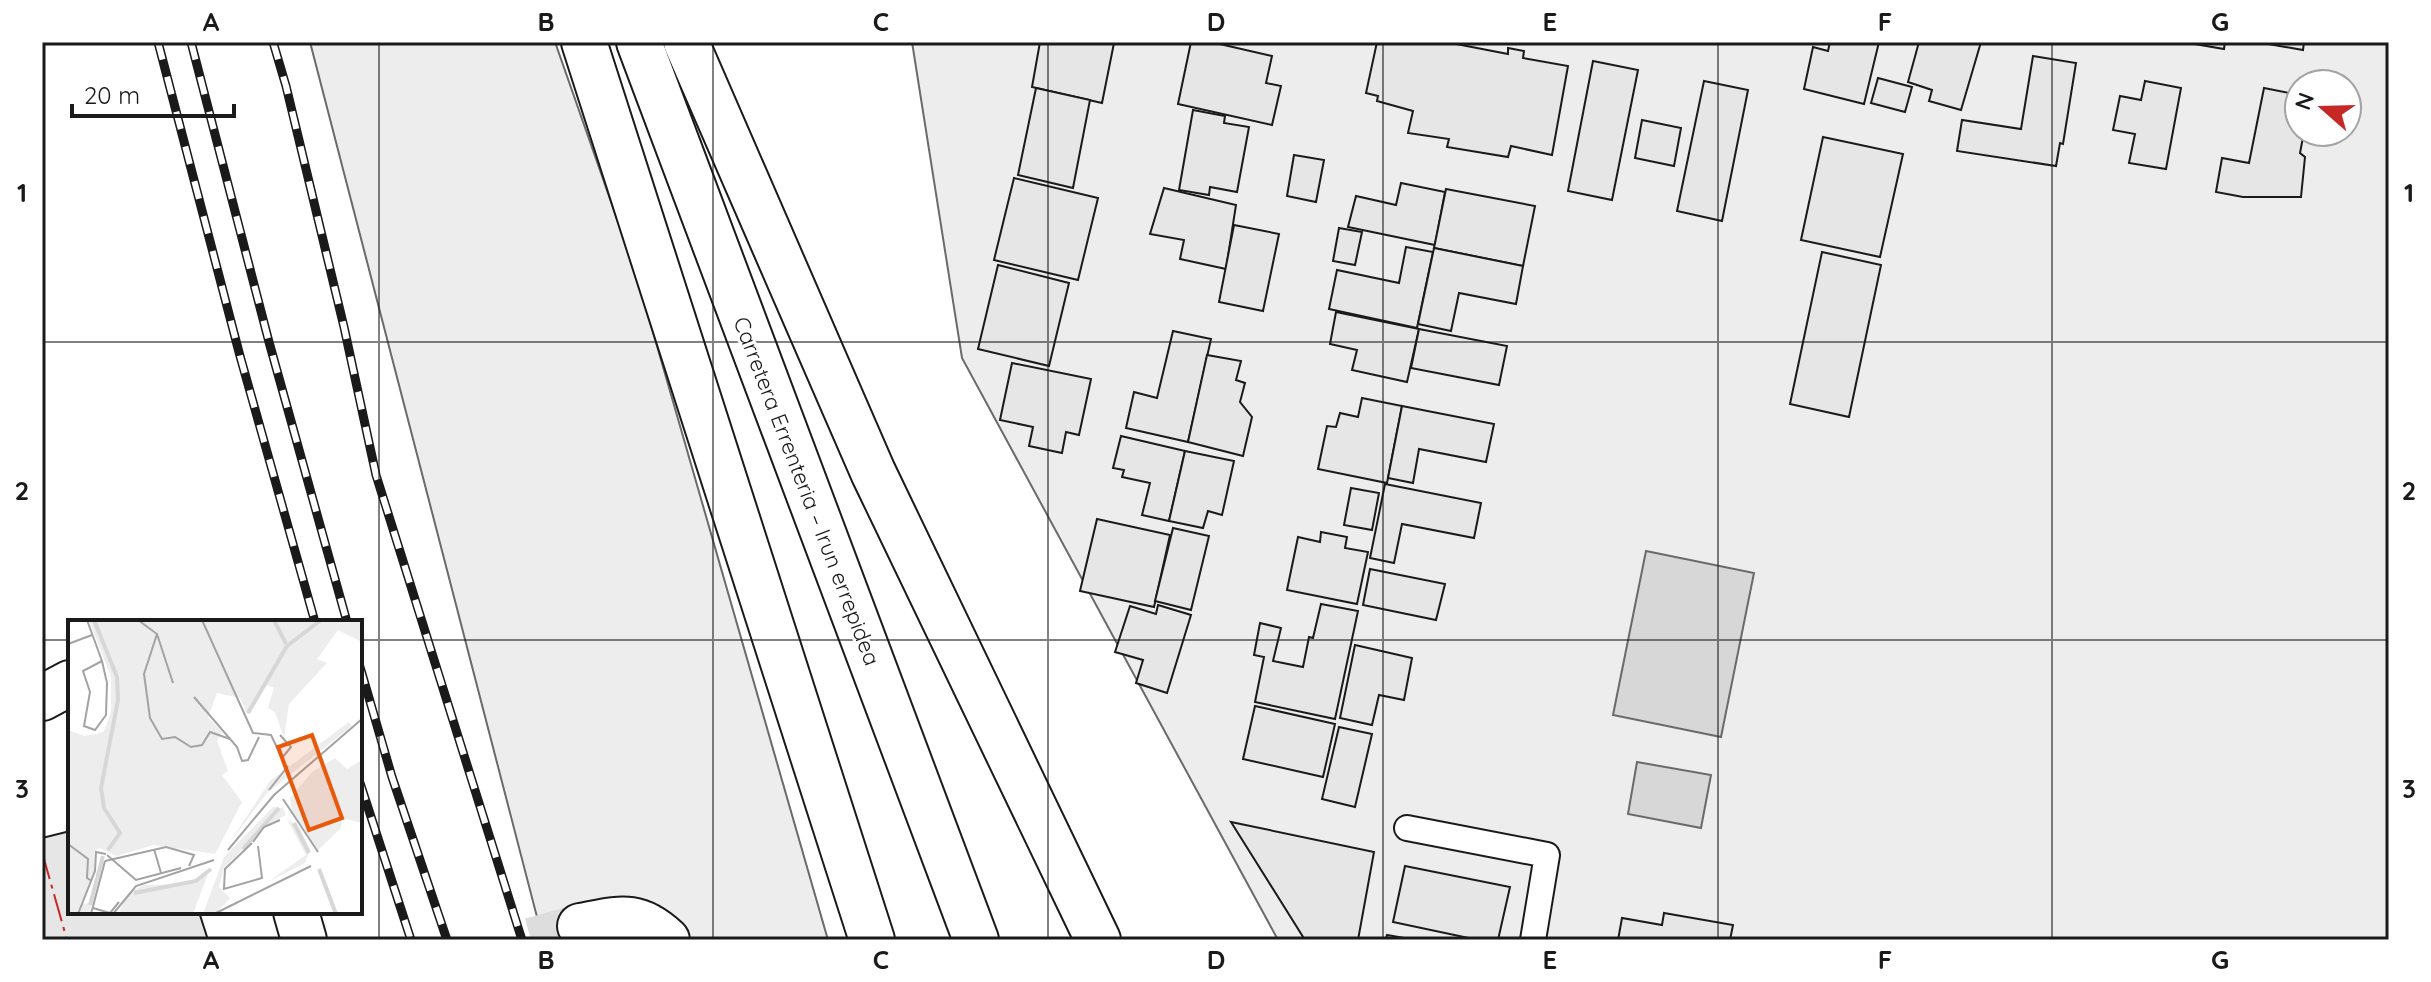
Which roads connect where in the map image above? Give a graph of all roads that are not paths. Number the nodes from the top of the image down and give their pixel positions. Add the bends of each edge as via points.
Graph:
1 (584, 42) edge
2 (639, 42) edge
3 (686, 42) edge
4 (701, 42) edge
5 (716, 112) junction
6 (68, 684) edge
7 (42, 698) edge
8 (1407, 828) dead end
9 (297, 914) edge
10 (580, 926) tunnel mouth
11 (304, 940) edge
12 (667, 940) edge
13 (872, 940) edge
14 (976, 940) edge
15 (1098, 940) edge
16 (1533, 940) edge

1 - 13 main road
2 - 14 main road, Carretera Errenteria – Irun errepidea
3 - 5 main road
4 - 5 lane
5 - 15 main road via 873,472
6 - 7 main road
8 - 16 lane via 1547,855
9 - 11 main road
10 - 12 main road via 628,918 654,928

